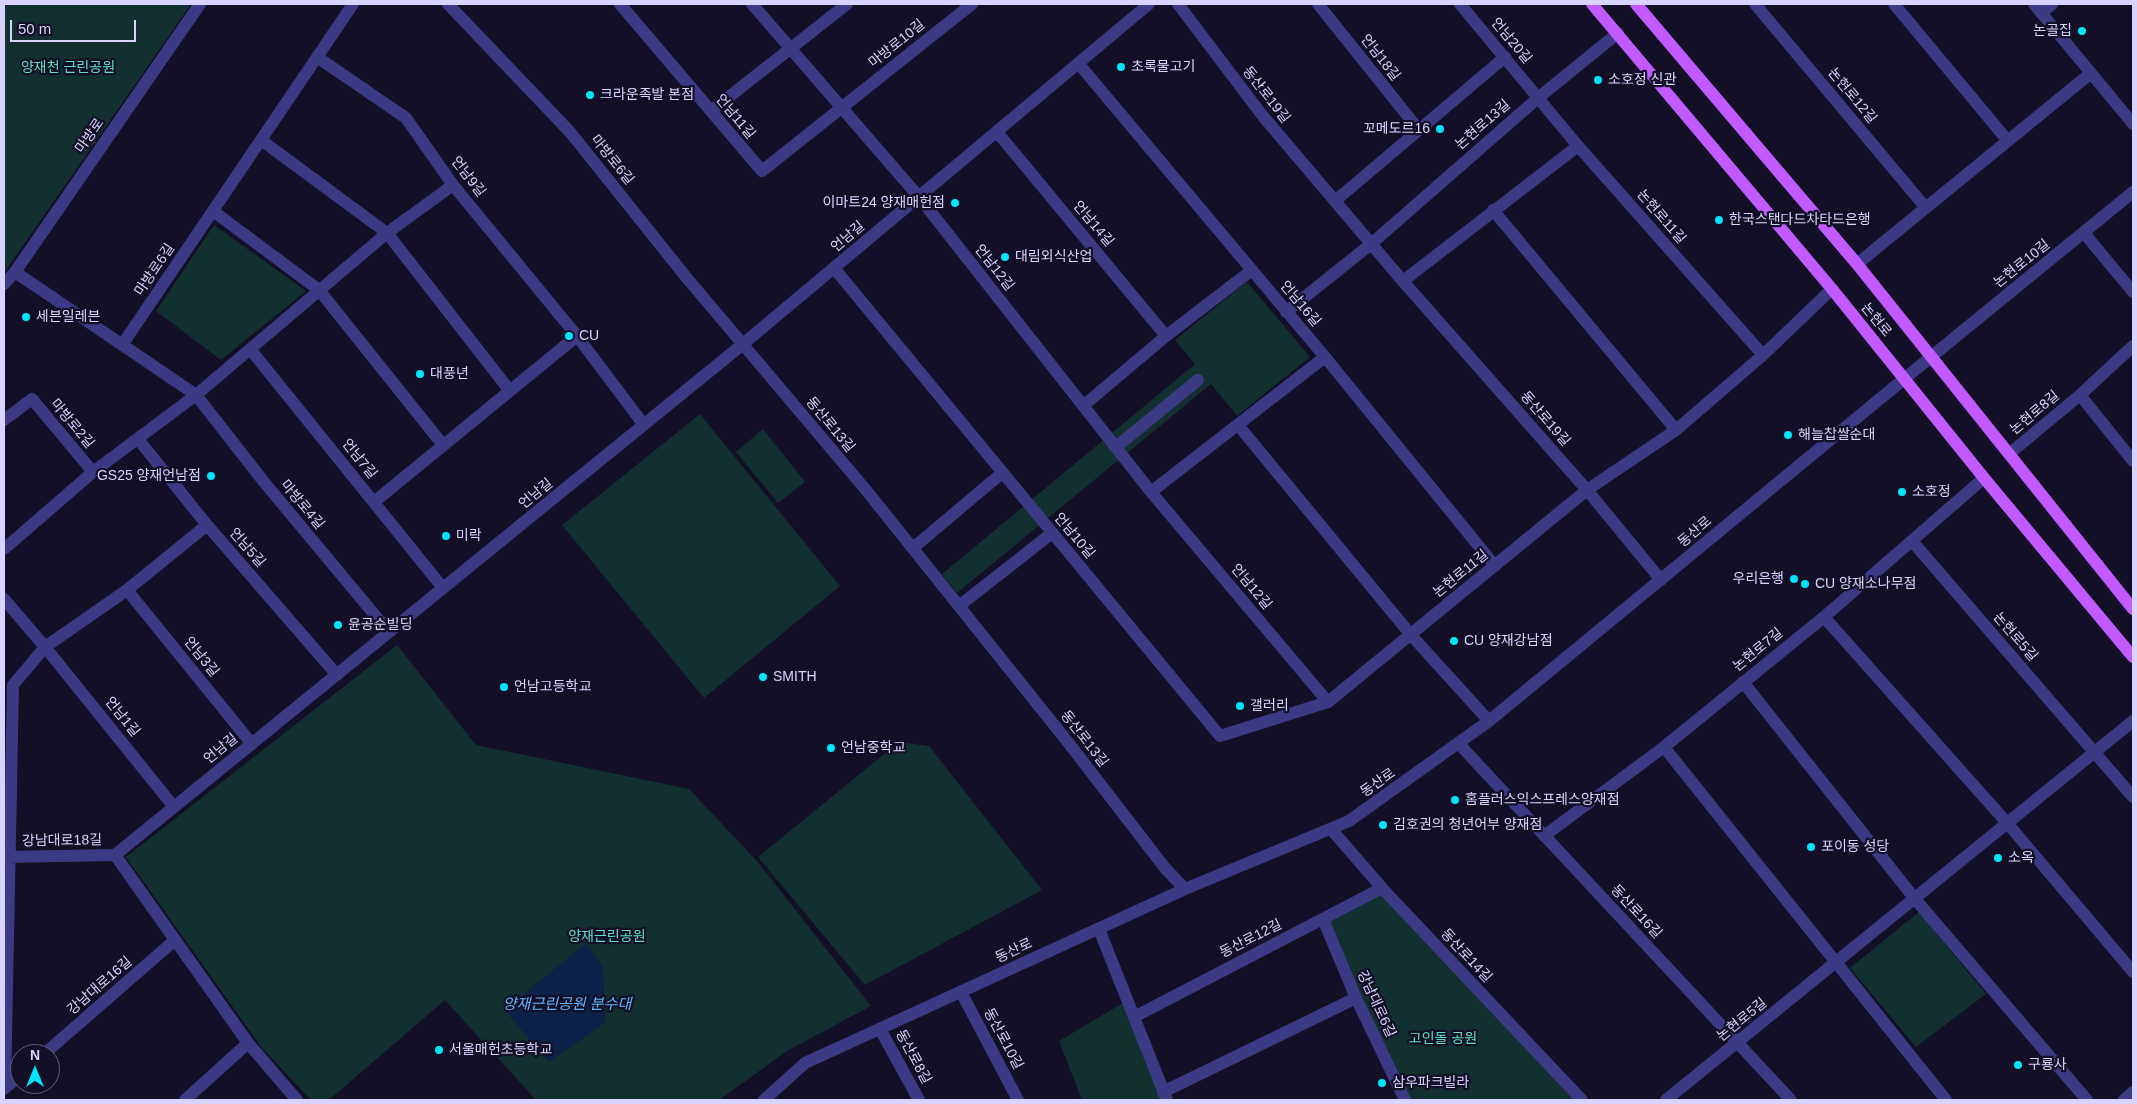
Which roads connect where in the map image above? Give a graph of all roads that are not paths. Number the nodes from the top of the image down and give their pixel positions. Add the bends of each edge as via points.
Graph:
1 (200, 4) edge
2 (353, 4) edge
3 (448, 4) edge
4 (620, 4) edge
5 (752, 4) edge
6 (847, 4) edge
7 (972, 4) edge
8 (1149, 4) edge
9 (1178, 4) edge
10 (1318, 4) edge
11 (1460, 4) edge
12 (1592, 4) edge
13 (1755, 4) edge
14 (1894, 4) edge
15 (2052, 4) edge
16 (1642, 6) edge
17 (2038, 8) edge
18 (1618, 33) junction
19 (789, 49) junction
20 (317, 57) junction
21 (1505, 57) junction
22 (1078, 63) junction
23 (2091, 72) junction
24 (1538, 98) junction
25 (841, 108) junction
26 (711, 111) junction
27 (2133, 124) edge
28 (1419, 130) junction
29 (997, 132) junction
30 (261, 140) junction
31 (2008, 142) junction
32 (1578, 146) junction
33 (453, 185) junction
34 (2133, 192) edge
35 (919, 197) junction
36 (1335, 201) junction
37 (1926, 208) junction
38 (1493, 210) junction
39 (213, 211) junction
40 (386, 233) junction
41 (2084, 233) junction
42 (1371, 244) junction
43 (1857, 264) junction
44 (834, 268) junction
45 (1252, 270) junction
46 (15, 272) junction
47 (1403, 281) junction
48 (4, 284) edge
49 (1832, 289) junction
50 (319, 290) junction
51 (2133, 292) edge
52 (1286, 312) junction
53 (577, 336) junction
54 (1166, 336) junction
55 (743, 344) junction
56 (122, 345) junction
57 (2133, 346) edge
58 (250, 349) junction
59 (1763, 356) junction
60 (1325, 357) junction
61 (1930, 357) junction
62 (1904, 378) junction
63 (1198, 380) dead end
64 (510, 392) junction
65 (196, 395) junction
66 (2080, 395) junction
67 (1083, 406) junction
68 (4, 420) edge
69 (644, 425) junction
70 (1238, 425) junction
71 (1676, 430) junction
72 (138, 439) junction
73 (444, 445) junction
74 (1116, 447) junction
75 (2009, 454) junction
76 (2133, 461) edge
77 (93, 472) junction
78 (1002, 473) junction
79 (1984, 478) junction
80 (1587, 490) junction
81 (1151, 492) junction
82 (374, 502) junction
83 (207, 525) junction
84 (1052, 533) junction
85 (1912, 541) junction
86 (913, 548) junction
87 (4, 549) edge
88 (1495, 566) junction
89 (1661, 580) junction
90 (443, 588) junction
91 (127, 590) junction
92 (4, 599) edge
93 (959, 606) junction
94 (2133, 609) edge
95 (1824, 617) junction
96 (389, 632) junction
97 (1411, 635) junction
98 (45, 646) junction
99 (2133, 658) edge
100 (337, 675) junction
101 (1743, 682) junction
102 (1328, 702) junction
103 (1489, 721) junction
104 (2133, 721) edge
105 (252, 744) junction
106 (1459, 744) junction
107 (1664, 747) junction
108 (2096, 753) junction
109 (2133, 797) edge
110 (174, 807) junction
111 (2008, 824) junction
112 (1331, 829) junction
113 (1544, 836) junction
114 (115, 855) junction
115 (7, 857) edge
116 (1382, 888) junction
117 (1185, 889) junction
118 (1916, 898) junction
119 (1323, 919) junction
120 (1099, 929) junction
121 (175, 940) junction
122 (1836, 963) junction
123 (2133, 972) edge
124 (961, 992) junction
125 (1356, 998) junction
126 (1134, 1017) junction
127 (880, 1029) junction
128 (1738, 1042) junction
129 (248, 1043) junction
130 (55, 1044) edge
131 (4, 1088) edge
132 (2133, 1092) edge
133 (1165, 1096) edge
134 (184, 1100) edge
135 (297, 1100) edge
136 (764, 1100) edge
137 (919, 1100) edge
138 (1018, 1100) edge
139 (1405, 1100) edge
140 (1582, 1100) edge
141 (1666, 1100) edge
142 (1791, 1100) edge
143 (1946, 1100) edge
144 (2087, 1100) edge
145 (2124, 1100) edge

1 - 46 street, 마방로
2 - 20 street, 마방로6길
3 - 55 street, 마방로6길 via 570,132
4 - 26 street, 언남11길
5 - 19 street
6 - 19 street
7 - 25 street, 마방로10길
8 - 22 street, 언남길
9 - 36 street, 동산로19길 via 1262,115
10 - 28 street, 언남18길
11 - 21 street, 언남20길
12 - 18 main road, 논현로
13 - 37 street, 논현로12길
14 - 31 street
15 - 17 street
16 - 43 main road, 논현로
17 - 23 street
18 - 24 street, 논현로13길
18 - 49 main road, 논현로
19 - 25 street
19 - 26 street
20 - 30 street, 마방로6길
20 - 33 street, 언남9길 via 406,118
21 - 24 street, 언남20길
21 - 28 street
22 - 29 street, 언남길
22 - 45 street, 언남16길
23 - 27 street
23 - 31 street
24 - 32 street, 논현로11길
24 - 42 street, 논현로13길
25 - 26 street, 언남11길 via 762,171
25 - 35 street
28 - 36 street
29 - 35 street, 언남길
29 - 54 street, 언남14길
30 - 39 street, 마방로6길
30 - 40 street
31 - 37 street
32 - 38 street
32 - 59 street, 논현로11길
33 - 40 street
33 - 53 street, 언남9길
34 - 41 street, 논현로10길
35 - 44 street, 언남길
35 - 67 street, 언남12길
36 - 42 street, 동산로19길
37 - 43 street
38 - 47 street
38 - 71 street
39 - 50 street
39 - 56 street, 마방로6길
40 - 50 street
40 - 64 street
41 - 51 street
41 - 61 street, 논현로10길
42 - 47 street, 동산로19길
42 - 52 street
43 - 61 main road, 논현로
44 - 55 street, 언남길
44 - 78 street, 언남10길
45 - 52 street, 언남16길
45 - 54 street
46 - 48 street, 마방로
46 - 56 street, 마방로4길
47 - 80 street, 동산로19길
49 - 59 street, 논현로11길
49 - 62 main road, 논현로
50 - 58 street
50 - 73 street
52 - 60 street, 언남16길
53 - 64 street
53 - 69 street, 언남9길
54 - 67 street
55 - 69 street, 언남길
55 - 86 street, 동산로13길
56 - 65 street, 마방로4길
57 - 66 street, 논현로8길
58 - 65 street
58 - 82 street, 언남7길
59 - 71 street, 논현로11길
60 - 70 street
60 - 88 street, 언남16길
61 - 62 street, 동산로
61 - 75 main road, 논현로
62 - 79 main road, 논현로
62 - 89 street, 동산로
63 - 74 street
64 - 73 street
65 - 72 street
65 - 96 street, 마방로4길
66 - 75 street, 논현로8길
66 - 76 street, 논현로8길
67 - 74 street, 언남12길
68 - 77 street, 마방로2길 via 32,399
69 - 90 street, 언남길
70 - 81 street
70 - 97 street
71 - 80 street, 논현로11길
72 - 77 street
72 - 83 street, 언남5길
73 - 82 street
74 - 81 street, 언남12길
75 - 94 main road, 논현로
77 - 87 street
78 - 84 street, 언남10길
78 - 86 street
79 - 85 street, 논현로7길
79 - 99 main road, 논현로
80 - 88 street, 논현로11길
80 - 89 street, 동산로19길
81 - 102 street, 언남12길
82 - 90 street, 언남7길
83 - 91 street
83 - 100 street, 언남5길
84 - 93 street
84 - 102 street, 언남10길 via 1220,736
85 - 95 street, 논현로7길
85 - 108 street, 논현로5길
86 - 93 street, 동산로13길
88 - 97 street, 논현로11길
89 - 103 street, 동산로
90 - 96 street, 언남길
91 - 98 street
91 - 105 street, 언남3길
92 - 98 street, 언남1길
93 - 117 street, 동산로13길 via 1165,868
95 - 101 street, 논현로7길
95 - 111 street
96 - 100 street, 언남길
97 - 102 street, 논현로11길
97 - 103 street
98 - 110 street, 언남1길
98 - 115 street, 강남대로18길 via 13,684
100 - 105 street, 언남길
101 - 107 street, 논현로7길
101 - 118 street
103 - 106 street, 동산로
104 - 108 street, 논현로5길
105 - 110 street, 언남길
106 - 112 street, 동산로 via 1350,822
106 - 113 street, 동산로16길
107 - 113 street, 논현로7길
107 - 122 street
108 - 109 street
108 - 111 street, 논현로5길
110 - 114 street, 언남길
111 - 118 street, 논현로5길
111 - 123 street
112 - 116 street, 동산로14길
112 - 117 street, 동산로
113 - 128 street, 동산로16길
114 - 115 street, 강남대로18길
114 - 121 street
115 - 131 street, 강남대로18길
116 - 119 street, 동산로12길
116 - 140 street, 동산로14길
117 - 120 street, 동산로
118 - 122 street, 논현로5길
118 - 144 street
119 - 125 street, 강남대로6길
119 - 126 street, 동산로12길
120 - 124 street, 동산로
120 - 126 street
121 - 129 street
121 - 130 street, 강남대로16길
122 - 128 street, 논현로5길
122 - 143 street
124 - 127 street, 동산로
124 - 138 street, 동산로10길
125 - 133 street
125 - 139 street, 강남대로6길
126 - 133 street
127 - 136 street, 동산로 via 806,1063
127 - 137 street, 동산로8길
128 - 141 street, 논현로5길
128 - 142 street, 동산로16길
129 - 134 street
129 - 135 street
132 - 145 street

